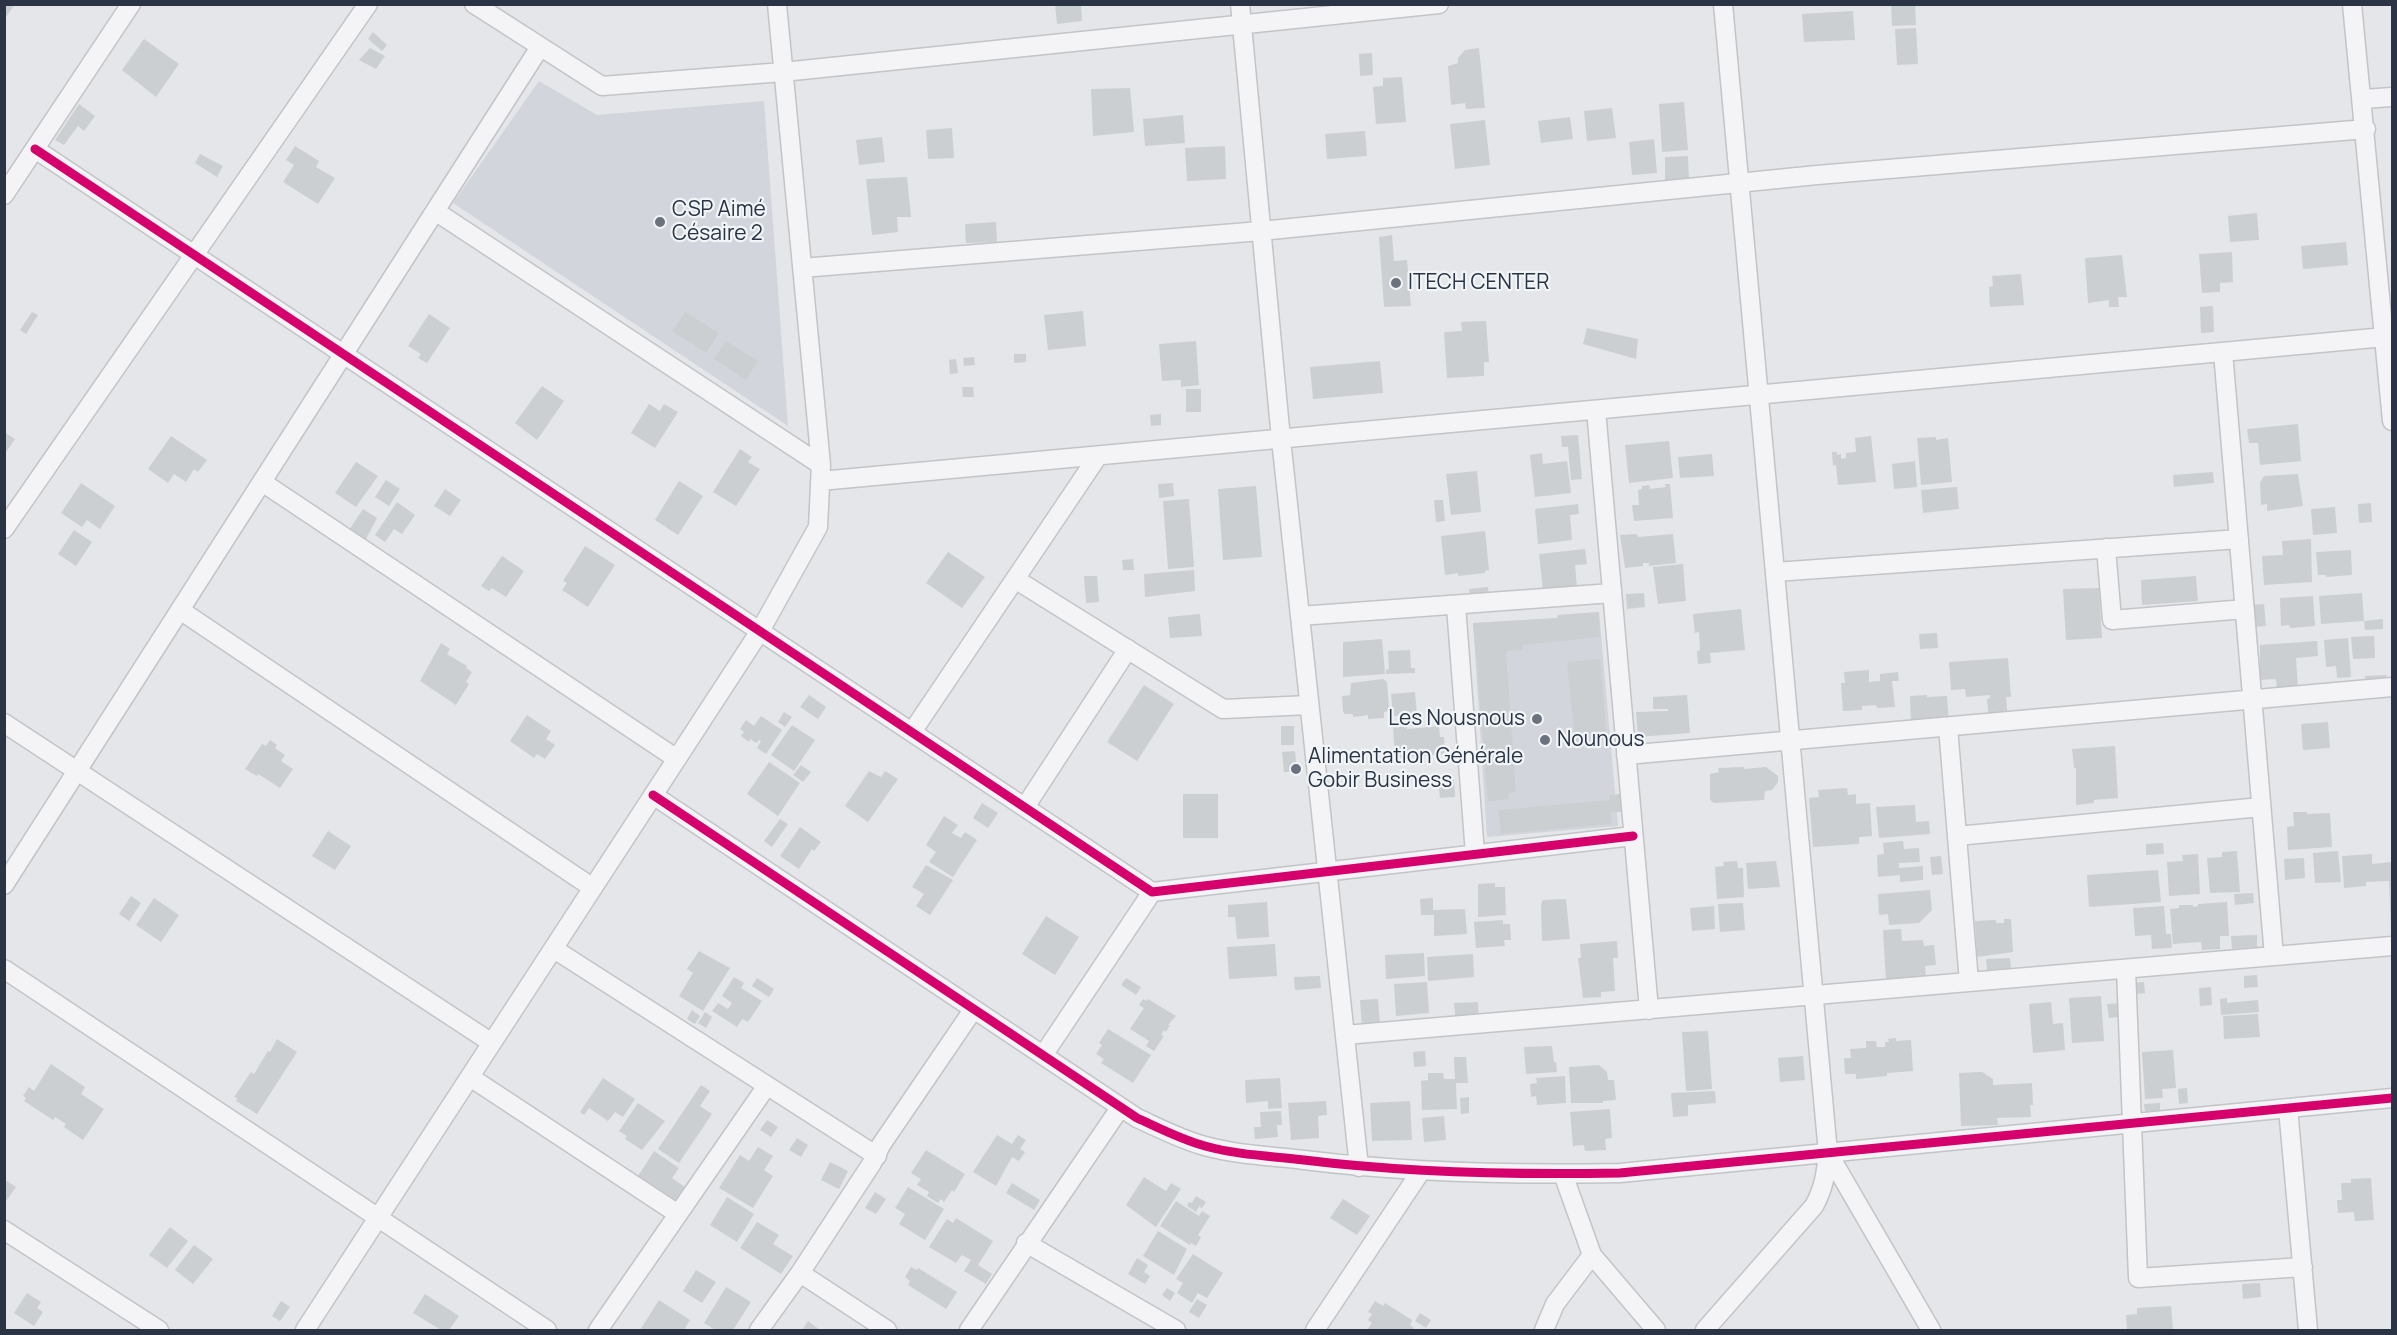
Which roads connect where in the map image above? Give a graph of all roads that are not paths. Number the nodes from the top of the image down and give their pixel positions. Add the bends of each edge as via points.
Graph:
1 (131, 4) edge
2 (368, 4) edge
3 (474, 4) edge
4 (777, 4) edge
5 (1240, 4) edge
6 (1439, 4) edge
7 (1723, 4) edge
8 (2352, 4) edge
9 (1242, 26) junction
10 (540, 46) junction
11 (783, 72) junction
12 (2392, 97) edge
13 (2363, 99) junction
14 (2366, 129) junction
15 (35, 149) junction
16 (1739, 183) junction
17 (4, 195) edge
18 (435, 211) junction
19 (1261, 231) junction
20 (194, 255) junction
21 (802, 268) junction
22 (2385, 337) junction
23 (2223, 352) junction
24 (344, 354) junction
25 (1758, 395) junction
26 (1596, 410) junction
27 (2392, 421) edge
28 (1281, 439) junction
29 (1098, 456) junction
30 (821, 473) junction
31 (262, 482) junction
32 (4, 529) edge
33 (2239, 539) junction
34 (2106, 548) junction
35 (1775, 572) junction
36 (1015, 579) junction
37 (1612, 593) junction
38 (1456, 606) junction
39 (2245, 609) junction
40 (180, 610) junction
41 (1300, 616) junction
42 (760, 631) junction
43 (1128, 649) junction
44 (2392, 687) edge
45 (2252, 700) junction
46 (1310, 705) junction
47 (4, 723) edge
48 (1948, 727) junction
49 (912, 732) junction
50 (1790, 741) junction
51 (1626, 755) junction
52 (677, 759) junction
53 (77, 771) junction
54 (653, 795) junction
55 (1025, 807) junction
56 (2261, 807) junction
57 (1634, 836) junction
58 (1957, 836) junction
59 (1475, 854) junction
60 (1327, 872) junction
61 (4, 885) edge
62 (593, 888) junction
63 (1152, 892) junction
64 (2392, 946) edge
65 (554, 949) junction
66 (2274, 956) junction
67 (4, 969) edge
68 (2126, 969) junction
69 (1969, 982) junction
70 (1813, 996) junction
71 (973, 1010) junction
72 (1649, 1010) junction
73 (1345, 1035) junction
74 (492, 1043) junction
75 (1044, 1054) junction
76 (470, 1077) junction
77 (766, 1087) junction
78 (2392, 1098) edge
79 (1120, 1108) junction
80 (2288, 1108) junction
81 (2132, 1123) junction
82 (1828, 1153) junction
83 (877, 1156) junction
84 (1359, 1167) junction
85 (1421, 1171) junction
86 (1563, 1174) junction
87 (678, 1214) junction
88 (379, 1217) junction
89 (4, 1230) edge
90 (1026, 1244) junction
91 (1592, 1255) junction
92 (2303, 1267) junction
93 (800, 1273) junction
94 (159, 1330) edge
95 (305, 1330) edge
96 (547, 1330) edge
97 (598, 1330) edge
98 (759, 1330) edge
99 (887, 1330) edge
100 (969, 1330) edge
101 (1176, 1330) edge
102 (1316, 1330) edge
103 (1544, 1330) edge
104 (1656, 1330) edge
105 (1705, 1330) edge
106 (1931, 1330) edge
107 (2308, 1330) edge

1 - 15 street
2 - 20 street
3 - 10 street
4 - 11 street
5 - 9 street
6 - 9 street
7 - 16 street
8 - 13 street
9 - 11 street
9 - 19 street
10 - 11 street via 602,86
10 - 18 street
11 - 21 street
12 - 13 street
13 - 14 street
14 - 16 street
14 - 22 street
15 - 17 street
15 - 20 street
16 - 19 street
16 - 25 street
18 - 24 street
18 - 30 street
19 - 21 street
19 - 28 street
20 - 24 street
20 - 32 street
21 - 30 street
22 - 23 street
22 - 27 street
23 - 25 street
23 - 33 street
24 - 31 street
24 - 42 street
25 - 26 street
25 - 35 street
26 - 28 street
26 - 37 street
28 - 29 street
28 - 41 street
29 - 30 street
29 - 36 street
30 - 42 street via 818,526
31 - 40 street
31 - 52 street
33 - 34 street
33 - 39 street
34 - 35 street
34 - 39 street via 2112,620
35 - 50 street
36 - 43 street
36 - 49 street
37 - 38 street
37 - 51 street
38 - 41 street
38 - 59 street
39 - 45 street
40 - 53 street
40 - 62 street
41 - 46 street
42 - 49 street
42 - 52 street
43 - 46 street via 1223,709
43 - 55 street
44 - 45 street
45 - 48 street
45 - 56 street
46 - 60 street
47 - 53 street
48 - 50 street
48 - 58 street
49 - 55 street
50 - 51 street
50 - 70 street
51 - 57 street
52 - 54 street
53 - 61 street
53 - 74 street
54 - 62 street
54 - 71 street
55 - 63 street
56 - 58 street
56 - 66 street
57 - 59 street
57 - 72 street
58 - 69 street
59 - 60 street
60 - 63 street
60 - 73 street
62 - 65 street
63 - 75 street
64 - 66 street
65 - 74 street
65 - 77 street
66 - 68 street
67 - 88 street
68 - 69 street
68 - 81 street
69 - 70 street
70 - 72 street
70 - 82 street
71 - 75 street
71 - 83 street
72 - 73 street
73 - 84 street
74 - 76 street
75 - 79 street
76 - 87 street
76 - 88 street
77 - 83 street
77 - 87 street
78 - 80 street
79 - 84 street via 1206,1146
79 - 90 street
80 - 81 street
80 - 92 street
81 - 82 street
81 - 92 street via 2138,1278
82 - 86 street via 1620,1173
82 - 105 street via 1826,1180 1814,1206
82 - 106 street
83 - 93 street
84 - 85 street
85 - 86 street
85 - 102 street
86 - 91 street
87 - 97 street
88 - 95 street
88 - 96 street
89 - 94 street
90 - 100 street
90 - 101 street
91 - 103 street via 1555,1304
91 - 104 street
92 - 107 street
93 - 98 street
93 - 99 street

